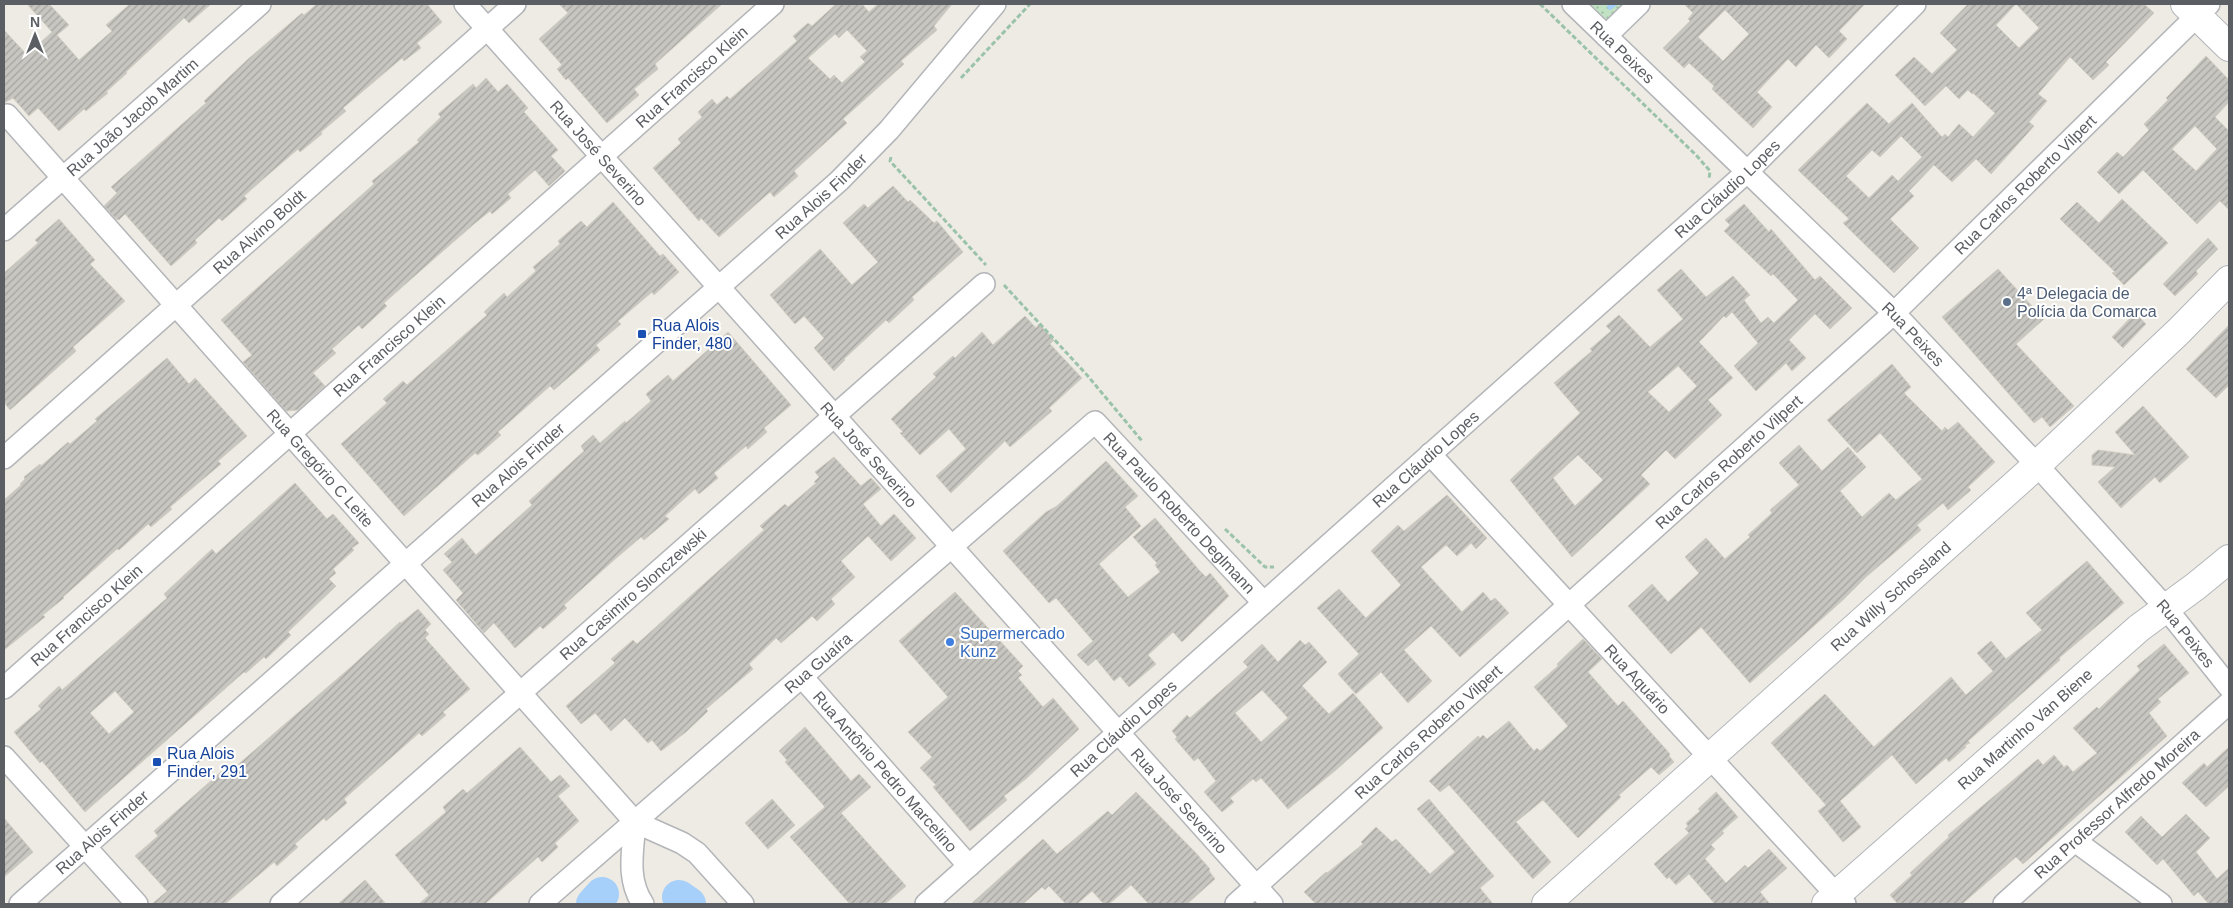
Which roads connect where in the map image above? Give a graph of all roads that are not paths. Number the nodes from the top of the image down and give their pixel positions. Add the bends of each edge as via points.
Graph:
1 (260, 4) edge
2 (465, 4) edge
3 (515, 4) edge
4 (773, 4) edge
5 (995, 4) edge
6 (1573, 4) edge
7 (1639, 4) edge
8 (1916, 4) edge
9 (2197, 8) edge
10 (487, 28) junction
11 (1606, 36) junction
12 (2229, 47) edge
13 (7, 115) dead end
14 (602, 156) junction
15 (1747, 172) junction
16 (63, 178) junction
17 (4, 230) edge
18 (990, 277) road end
19 (2229, 280) edge
20 (720, 287) junction
21 (176, 305) junction
22 (1894, 314) junction
23 (835, 416) junction
24 (1095, 422) joint
25 (290, 434) junction
26 (1430, 454) junction
27 (4, 458) edge
28 (2036, 465) junction
29 (952, 547) junction
30 (2229, 559) edge
31 (406, 564) junction
32 (1263, 602) junction
33 (1570, 606) junction
34 (2165, 607) junction
35 (802, 676) junction
36 (2229, 687) edge
37 (4, 688) edge
38 (521, 693) junction
39 (2229, 703) edge
40 (1118, 732) junction
41 (4, 757) edge
42 (1710, 758) junction
43 (635, 822) junction
44 (2075, 841) junction
45 (85, 847) junction
46 (969, 866) junction
47 (1256, 886) junction
48 (1836, 901) edge
49 (20, 904) edge
50 (137, 904) edge
51 (280, 904) edge
52 (540, 904) edge
53 (642, 904) edge
54 (743, 904) edge
55 (926, 904) edge
56 (1236, 904) edge
57 (1272, 904) edge
58 (1546, 904) edge
59 (2004, 904) edge
60 (2161, 904) edge

1 - 16 street, Rua João Jacob Martim
2 - 10 street, Rua José Severino
3 - 10 street, Rua Alvino Boldt
4 - 14 street, Rua Francisco Klein
5 - 20 street, Rua Alois Finder via 864,157
6 - 11 street, Rua Peixes
7 - 11 street
8 - 15 street, Rua Cláudio Lopes
9 - 12 street
9 - 22 street, Rua Carlos Roberto Vilpert
10 - 14 street, Rua José Severino
10 - 21 street, Rua Alvino Boldt
11 - 15 street, Rua Peixes
13 - 16 street, Rua Gregório C Leite
14 - 20 street, Rua José Severino
14 - 25 street, Rua Francisco Klein
15 - 22 street, Rua Peixes
15 - 26 street, Rua Cláudio Lopes
16 - 17 street, Rua João Jacob Martim
16 - 21 street, Rua Gregório C Leite
18 - 23 street, Rua Casimiro Slonczewski
19 - 28 street, Rua Willy Schossland
20 - 23 street, Rua José Severino
20 - 31 street, Rua Alois Finder
21 - 25 street, Rua Gregório C Leite
21 - 27 street, Rua Alvino Boldt
22 - 28 street, Rua Peixes
22 - 33 street, Rua Carlos Roberto Vilpert
23 - 29 street, Rua José Severino
23 - 38 street, Rua Casimiro Slonczewski
24 - 29 street, Rua Guaíra
24 - 32 street, Rua Paulo Roberto Deglmann
25 - 31 street, Rua Gregório C Leite
25 - 37 street, Rua Francisco Klein
26 - 32 street, Rua Cláudio Lopes
26 - 33 street, Rua Aquário
28 - 34 street, Rua Peixes
28 - 42 street, Rua Willy Schossland
29 - 35 street, Rua Guaíra
29 - 40 street, Rua José Severino
30 - 34 street, Rua Martinho Van Biene
31 - 38 street, Rua Gregório C Leite
31 - 45 street, Rua Alois Finder
32 - 40 street, Rua Cláudio Lopes
33 - 42 street, Rua Aquário
33 - 47 street, Rua Carlos Roberto Vilpert
34 - 36 street, Rua Peixes
34 - 48 street, Rua Martinho Van Biene
35 - 43 street, Rua Guaíra
35 - 46 street, Rua Antônio Pedro Marcelino
38 - 43 street, Rua Gregório C Leite
38 - 51 street, Rua Casimiro Slonczewski
39 - 44 street, Rua Professor Alfredo Moreira
40 - 46 street, Rua Cláudio Lopes
40 - 47 street, Rua José Severino
41 - 45 street
42 - 48 street, Rua Aquário
42 - 58 street, Rua Willy Schossland
43 - 52 street, Rua Guaíra
43 - 53 street via 631,875
43 - 54 street, Rua Gregório C Leite via 697,853
44 - 59 street, Rua Professor Alfredo Moreira
44 - 60 street
45 - 49 street, Rua Alois Finder
45 - 50 street
46 - 55 street, Rua Cláudio Lopes
47 - 56 street, Rua Carlos Roberto Vilpert
47 - 57 street, Rua José Severino

